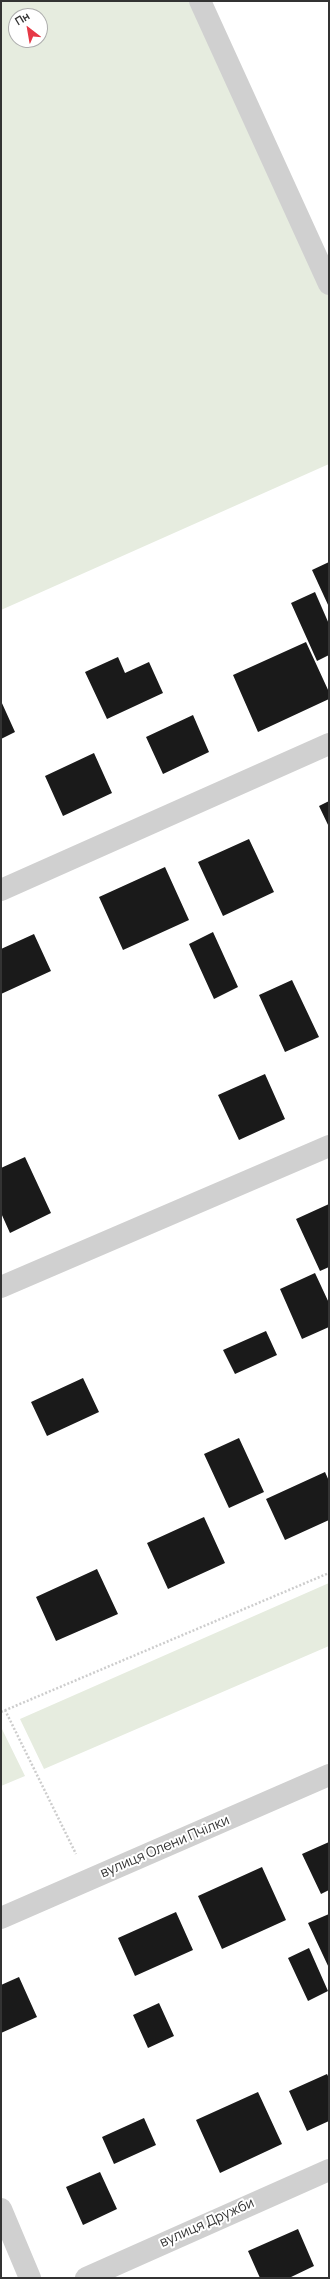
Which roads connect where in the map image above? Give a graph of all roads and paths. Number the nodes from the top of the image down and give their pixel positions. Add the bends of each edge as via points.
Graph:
1 (200, 1) edge
2 (329, 284) edge
3 (329, 744) edge
4 (1, 890) edge
5 (329, 1146) edge
6 (1, 1287) edge
7 (329, 1573) edge
8 (5, 1710) junction
9 (1, 1712) edge
10 (329, 1776) edge
11 (89, 1880) junction
12 (1, 1918) edge
13 (329, 2170) edge
14 (1, 2209) edge
15 (30, 2278) edge
16 (86, 2278) edge

1 - 2 street
3 - 4 street
5 - 6 street
7 - 8 path
8 - 9 path
8 - 11 path
10 - 11 street, вулиця Олени Пчілки
11 - 12 street, вулиця Олени Пчілки
13 - 16 street, вулиця Дружби
14 - 15 street

